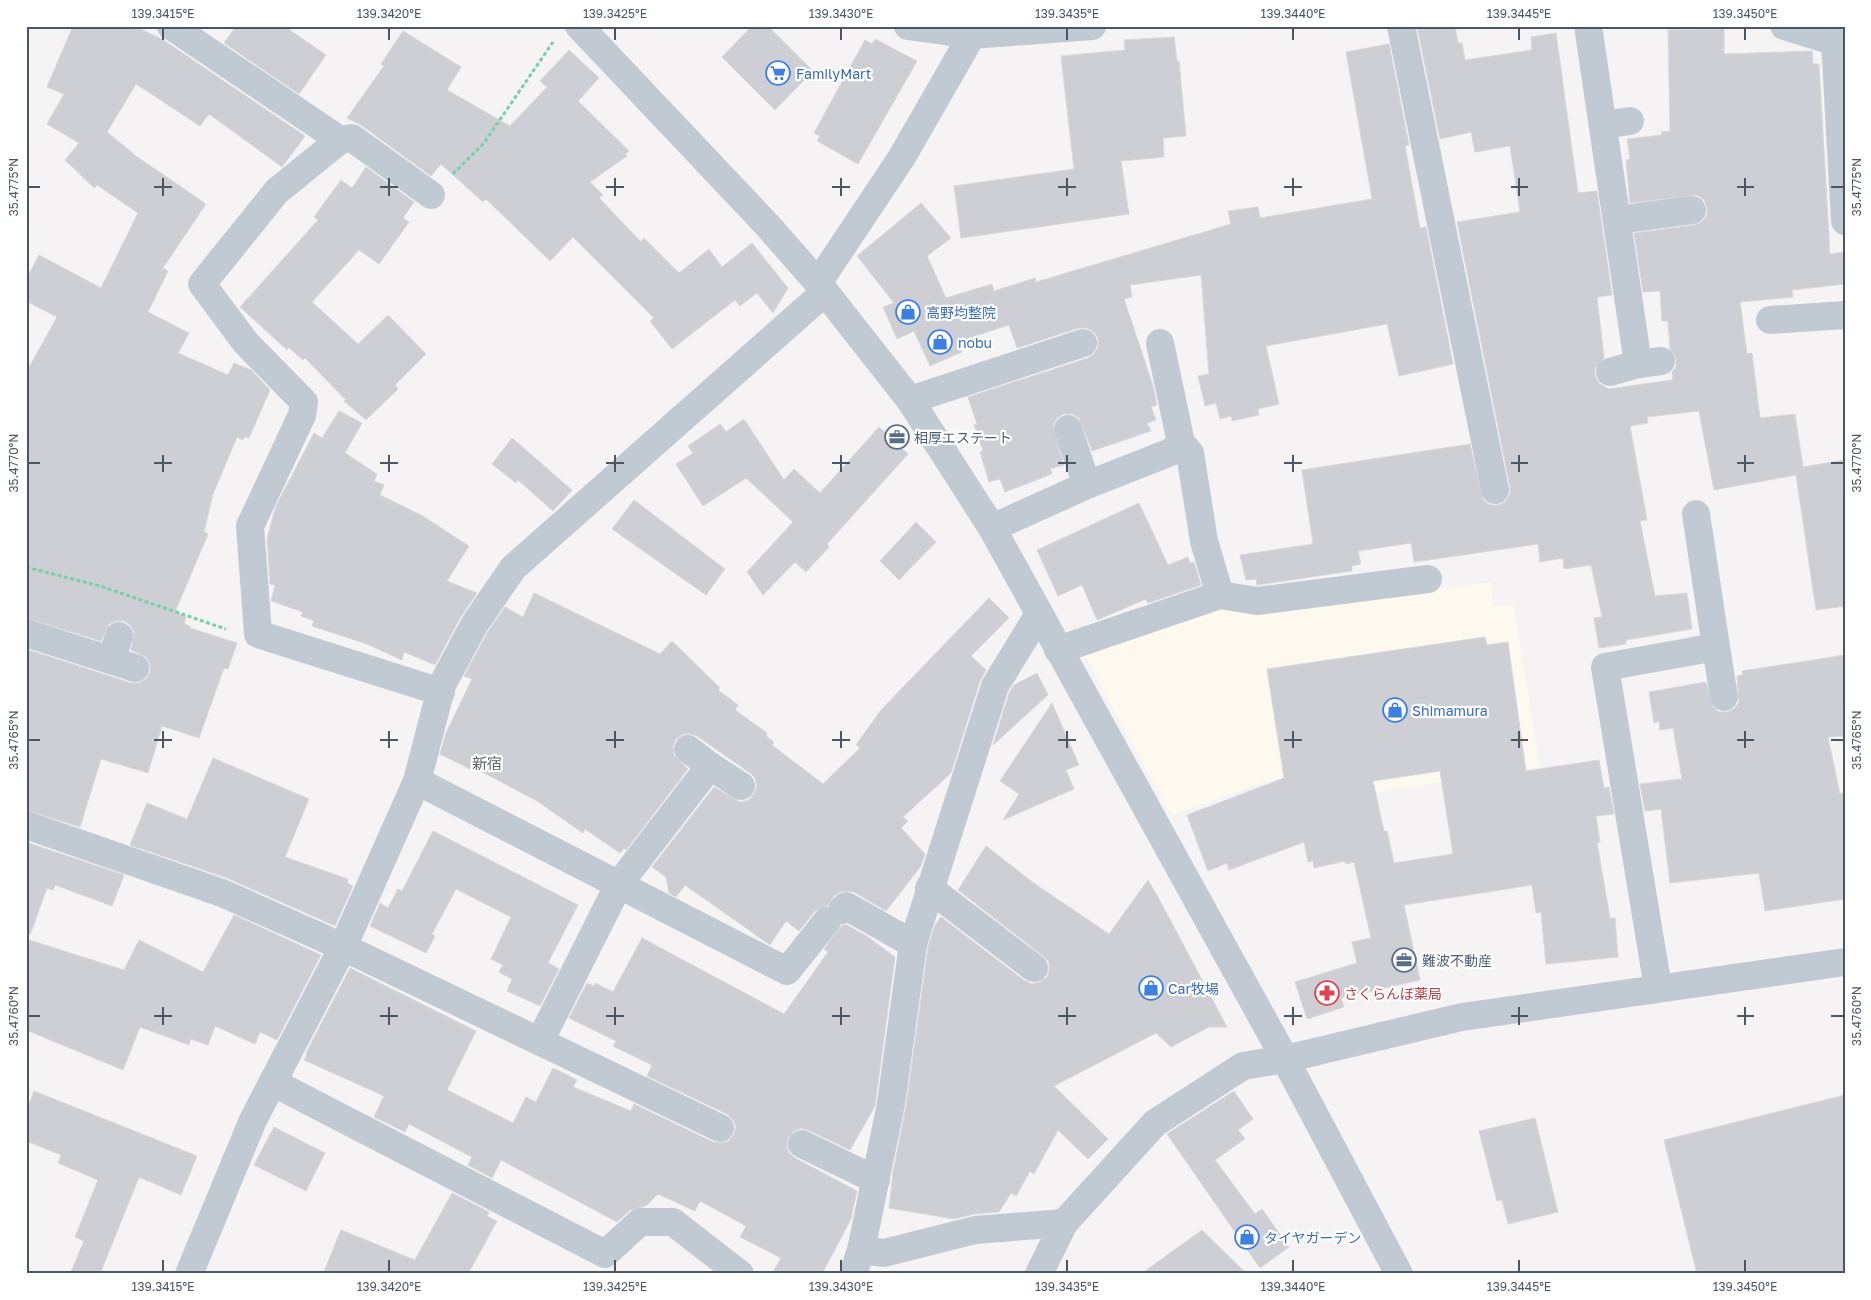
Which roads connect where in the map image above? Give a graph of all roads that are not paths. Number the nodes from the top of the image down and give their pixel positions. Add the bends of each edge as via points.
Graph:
1 (171, 26) edge
2 (908, 26) edge
3 (1092, 26) edge
4 (1401, 26) edge
5 (1588, 26) edge
6 (1784, 26) edge
7 (568, 30) edge
8 (973, 31) edge
9 (1840, 43) edge
10 (1630, 121) dead end
11 (1603, 125) junction
12 (340, 140) junction
13 (432, 195) road end
14 (1692, 210) dead end
15 (1617, 220) junction
16 (1845, 222) edge
17 (822, 288) junction
18 (1845, 315) edge
19 (1770, 320) dead end
20 (1082, 343) dead end
21 (1160, 343) dead end
22 (1610, 372) dead end
23 (910, 400) junction
24 (1068, 429) dead end
25 (1181, 443) junction
26 (1088, 485) junction
27 (1495, 490) dead end
28 (1696, 514) dead end
29 (992, 528) junction
30 (1428, 579) dead end
31 (1220, 595) junction
32 (1039, 614) junction
33 (26, 633) edge
34 (1716, 647) junction
35 (1058, 650) junction
36 (122, 655) dead end
37 (441, 692) junction
38 (1724, 697) dead end
39 (688, 748) dead end
40 (710, 766) junction
41 (418, 781) junction
42 (741, 786) dead end
43 (26, 825) edge
44 (619, 884) junction
45 (929, 888) junction
46 (913, 944) junction
47 (343, 947) junction
48 (1845, 962) edge
49 (1034, 968) dead end
50 (1658, 988) junction
51 (540, 1042) junction
52 (1285, 1059) junction
53 (274, 1083) junction
54 (720, 1128) dead end
55 (802, 1144) dead end
56 (876, 1180) junction
57 (1064, 1223) junction
58 (857, 1262) edge
59 (189, 1274) edge
60 (740, 1274) edge
61 (1039, 1274) edge
62 (1398, 1274) edge

1 - 12 street
2 - 8 street
3 - 8 street
4 - 27 street
5 - 11 street
6 - 9 street
7 - 17 street via 681,132
8 - 17 street
9 - 16 street
10 - 11 street
11 - 15 street
12 - 13 street via 352,138
12 - 37 street via 277,191 202,284 246,343 304,402 302,415 250,526 258,634
14 - 15 street
15 - 22 street via 1616,283 1649,362
17 - 23 street
17 - 37 street via 513,568 474,625
18 - 19 street
20 - 23 street
21 - 25 street
23 - 29 street
24 - 26 street
25 - 26 street via 1171,452
25 - 31 street via 1190,453 1204,541
26 - 29 street
28 - 34 street
29 - 32 street
30 - 31 street via 1399,573 1257,602
31 - 35 street
32 - 35 street
32 - 45 street via 995,686
33 - 36 street
34 - 38 street
34 - 50 street via 1605,667
35 - 52 street
37 - 41 street
39 - 40 street
40 - 42 street
40 - 44 street
41 - 44 street
41 - 47 street
43 - 47 street via 222,893
44 - 46 street via 787,971 846,906
44 - 51 street
45 - 46 street
45 - 49 street
46 - 56 street via 891,1104
47 - 51 street
47 - 53 street
48 - 50 street
50 - 52 street via 1462,1017
51 - 54 street
52 - 57 street via 1244,1066 1155,1123
52 - 62 street
53 - 59 street via 253,1120
53 - 60 street via 605,1254 640,1222 673,1222
55 - 56 street
56 - 58 street
57 - 58 street via 975,1230
57 - 61 street

